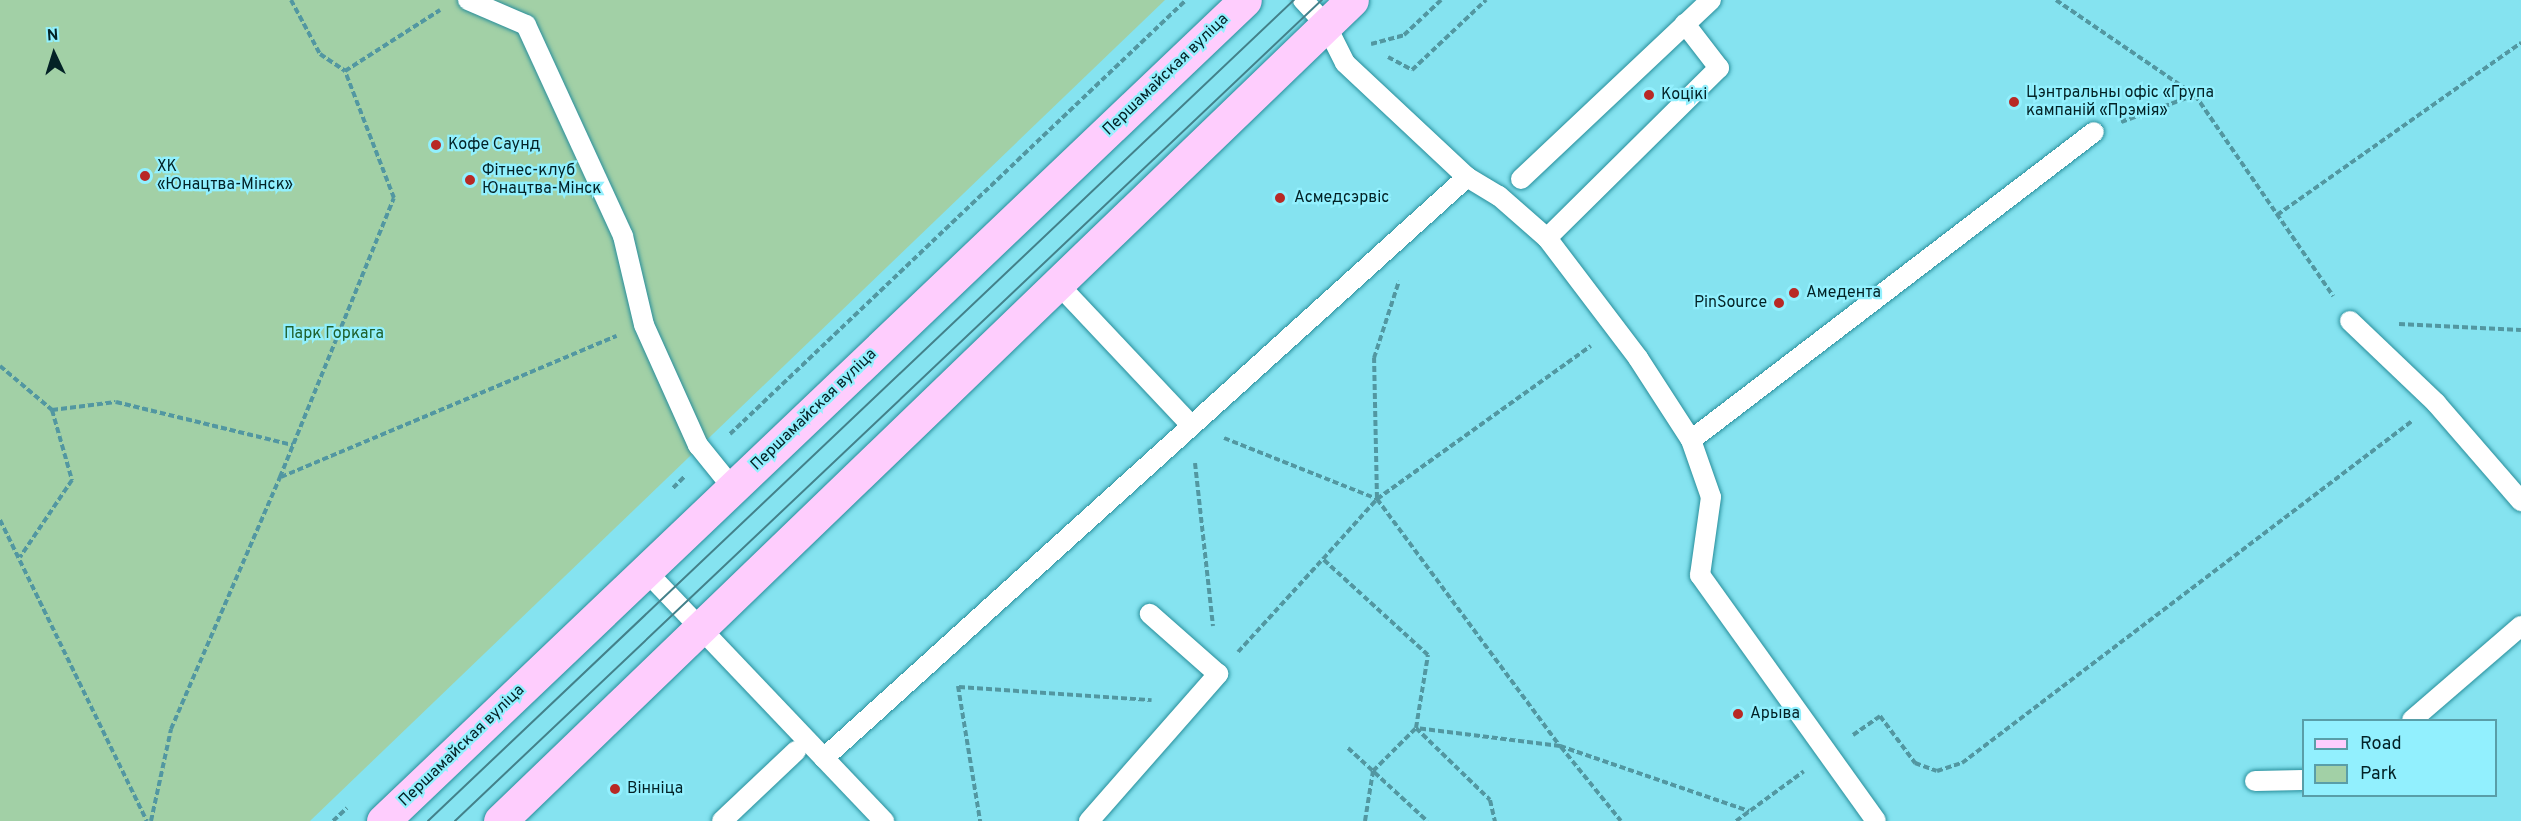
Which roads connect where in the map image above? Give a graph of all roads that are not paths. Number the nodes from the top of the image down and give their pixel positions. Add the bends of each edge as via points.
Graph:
1 (468, 0) edge
2 (1245, 0) edge
3 (1303, 0) edge
4 (1352, 0) edge
5 (1711, 0) edge
6 (1685, 24) junction
7 (1326, 25) junction
8 (2094, 132) road end
9 (1467, 177) junction
10 (1521, 179) dead end
11 (1547, 238) junction
12 (1057, 283) junction
13 (2350, 321) road end
14 (1191, 425) junction
15 (1691, 440) junction
16 (732, 487) junction
17 (2521, 501) edge
18 (645, 570) junction
19 (1150, 614) dead end
20 (700, 626) junction
21 (2521, 626) edge
22 (2413, 719) edge
23 (796, 751) dead end
24 (824, 758) junction
25 (2302, 780) edge
26 (2255, 781) dead end
27 (384, 821) edge
28 (500, 821) edge
29 (722, 821) edge
30 (884, 821) edge
31 (1089, 821) edge
32 (1876, 821) edge

1 - 16 lane via 526,25 622,236 644,325 698,445
2 - 16 main road, Першамайская вуліца
3 - 7 lane
4 - 7 main road
5 - 6 lane
6 - 10 lane
6 - 11 lane via 1719,68
7 - 9 lane via 1345,63
7 - 12 main road
8 - 15 lane
9 - 11 lane via 1500,196
9 - 14 lane
11 - 15 lane via 1616,328
12 - 14 lane
12 - 20 main road
13 - 17 lane via 2436,403
14 - 24 lane
15 - 32 lane via 1711,497 1700,574
16 - 18 main road, Першамайская вуліца
18 - 20 lane
18 - 27 main road, Першамайская вуліца
19 - 31 lane via 1218,675
20 - 24 lane
20 - 28 main road
21 - 22 lane
23 - 29 lane
24 - 30 lane
25 - 26 lane

